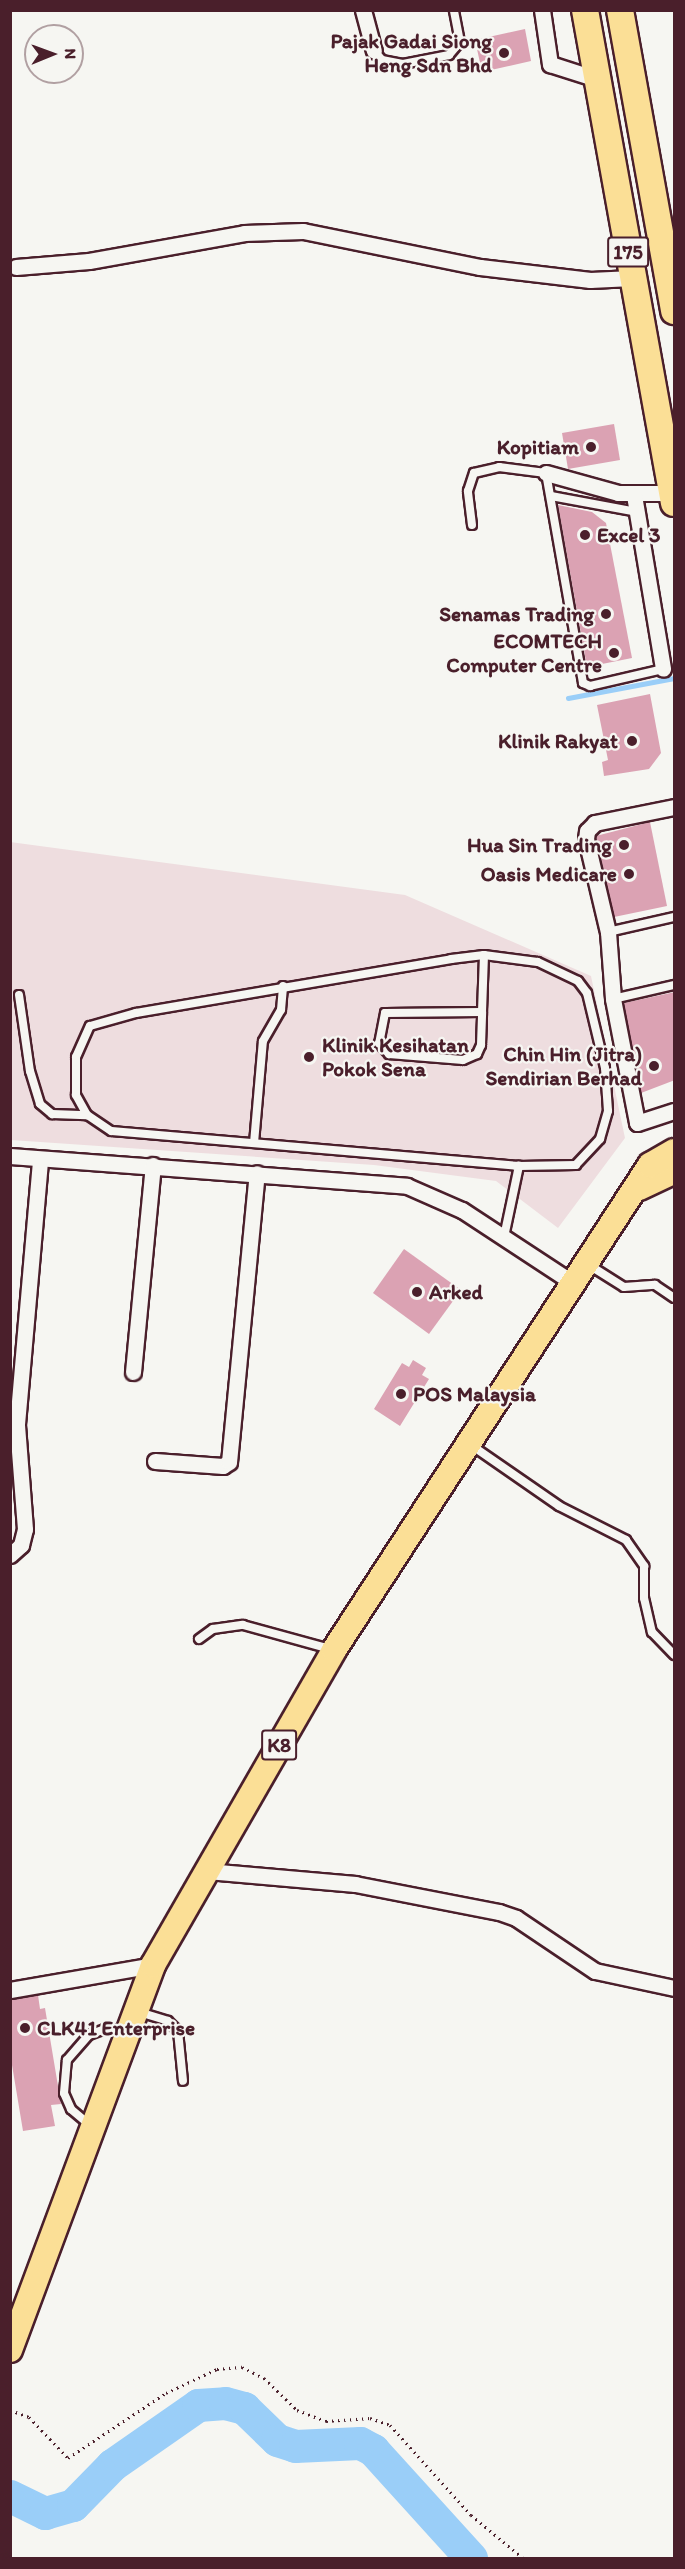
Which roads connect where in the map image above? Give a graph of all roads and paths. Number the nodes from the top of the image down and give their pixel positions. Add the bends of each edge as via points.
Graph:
1 (363, 10) edge
2 (453, 10) edge
3 (542, 10) edge
4 (585, 10) edge
5 (620, 10) edge
6 (374, 51) joint
7 (600, 80) junction
8 (16, 267) dead end
9 (632, 278) junction
10 (673, 298) edge
11 (546, 472) junction
12 (633, 495) junction
13 (551, 496) junction
14 (674, 498) edge
15 (637, 512) junction
16 (472, 525) dead end
17 (663, 669) joint
18 (675, 807) edge
19 (675, 917) edge
20 (608, 932) junction
21 (484, 955) junction
22 (675, 985) edge
23 (283, 986) junction
24 (19, 995) dead end
25 (613, 999) junction
26 (482, 1012) junction
27 (675, 1111) edge
28 (87, 1115) junction
29 (254, 1143) junction
30 (675, 1151) edge
31 (10, 1156) edge
32 (40, 1160) junction
33 (153, 1165) junction
34 (519, 1166) junction
35 (675, 1172) edge
36 (257, 1173) junction
37 (639, 1188) junction
38 (504, 1237) junction
39 (585, 1262) junction
40 (573, 1283) junction
41 (675, 1298) edge
42 (133, 1372) dead end
43 (470, 1444) junction
44 (155, 1461) dead end
45 (10, 1555) edge
46 (199, 1639) dead end
47 (334, 1650) junction
48 (675, 1655) edge
49 (207, 1871) junction
50 (153, 1965) junction
51 (675, 1988) edge
52 (10, 1990) edge
53 (135, 2021) junction
54 (183, 2081) dead end
55 (92, 2127) junction
56 (18, 2310) edge
57 (10, 2349) edge
58 (10, 2410) edge
59 (523, 2559) edge

1 - 6 street
2 - 6 lane via 460,42 449,55 403,64 382,60
3 - 7 street via 550,64
4 - 7 highway, 175
5 - 10 highway, 175
7 - 9 highway, 175
8 - 9 street via 89,261 244,233 303,231 480,267 590,280
9 - 14 highway, 175
11 - 12 street
11 - 13 lane
11 - 16 lane via 499,467 474,473 468,491
12 - 14 street
12 - 15 street
13 - 15 lane
13 - 17 lane via 583,683 590,686
15 - 17 street
18 - 20 street via 595,823 587,831
19 - 20 lane
20 - 25 street
21 - 23 lane
21 - 26 lane
21 - 34 lane via 538,962 578,981 587,993 605,1068 608,1111 600,1139 588,1156 562,1167
22 - 25 lane
23 - 28 lane via 90,1026 76,1057 73,1078
23 - 29 lane via 281,1010 263,1041
24 - 28 lane via 40,1104 52,1114
25 - 27 street via 637,1123
26 - 26 lane via 477,1054 463,1060 389,1054 379,1043 385,1013
28 - 29 lane via 111,1131
29 - 34 lane
30 - 37 main road, K8 via 650,1165
31 - 32 street
32 - 33 street
32 - 45 street via 17,1424 25,1528 21,1545
33 - 36 street
33 - 42 street
34 - 38 lane
35 - 37 main road, K8
36 - 38 street via 407,1186 462,1210
36 - 44 street via 229,1462 223,1466
37 - 39 main road, K8
38 - 40 street
39 - 40 main road, K8
39 - 41 lane via 624,1287 654,1285
40 - 43 main road, K8
43 - 47 main road, K8
43 - 48 lane via 559,1506 626,1540 644,1566 644,1598 652,1632
46 - 47 lane via 213,1629 243,1625
47 - 49 main road, K8
49 - 50 main road, K8
49 - 51 street via 355,1884 499,1912 516,1918 595,1971
50 - 52 street
50 - 53 main road, K8
53 - 54 lane via 168,2021 178,2031
53 - 55 main road, K8
53 - 55 lane via 89,2035 67,2060 64,2093 70,2109
55 - 56 main road, K8
56 - 57 main road, K8
58 - 59 path via 28,2417 68,2458 166,2393 217,2369 242,2367 264,2378 297,2410 326,2421 370,2418 390,2425 471,2515

